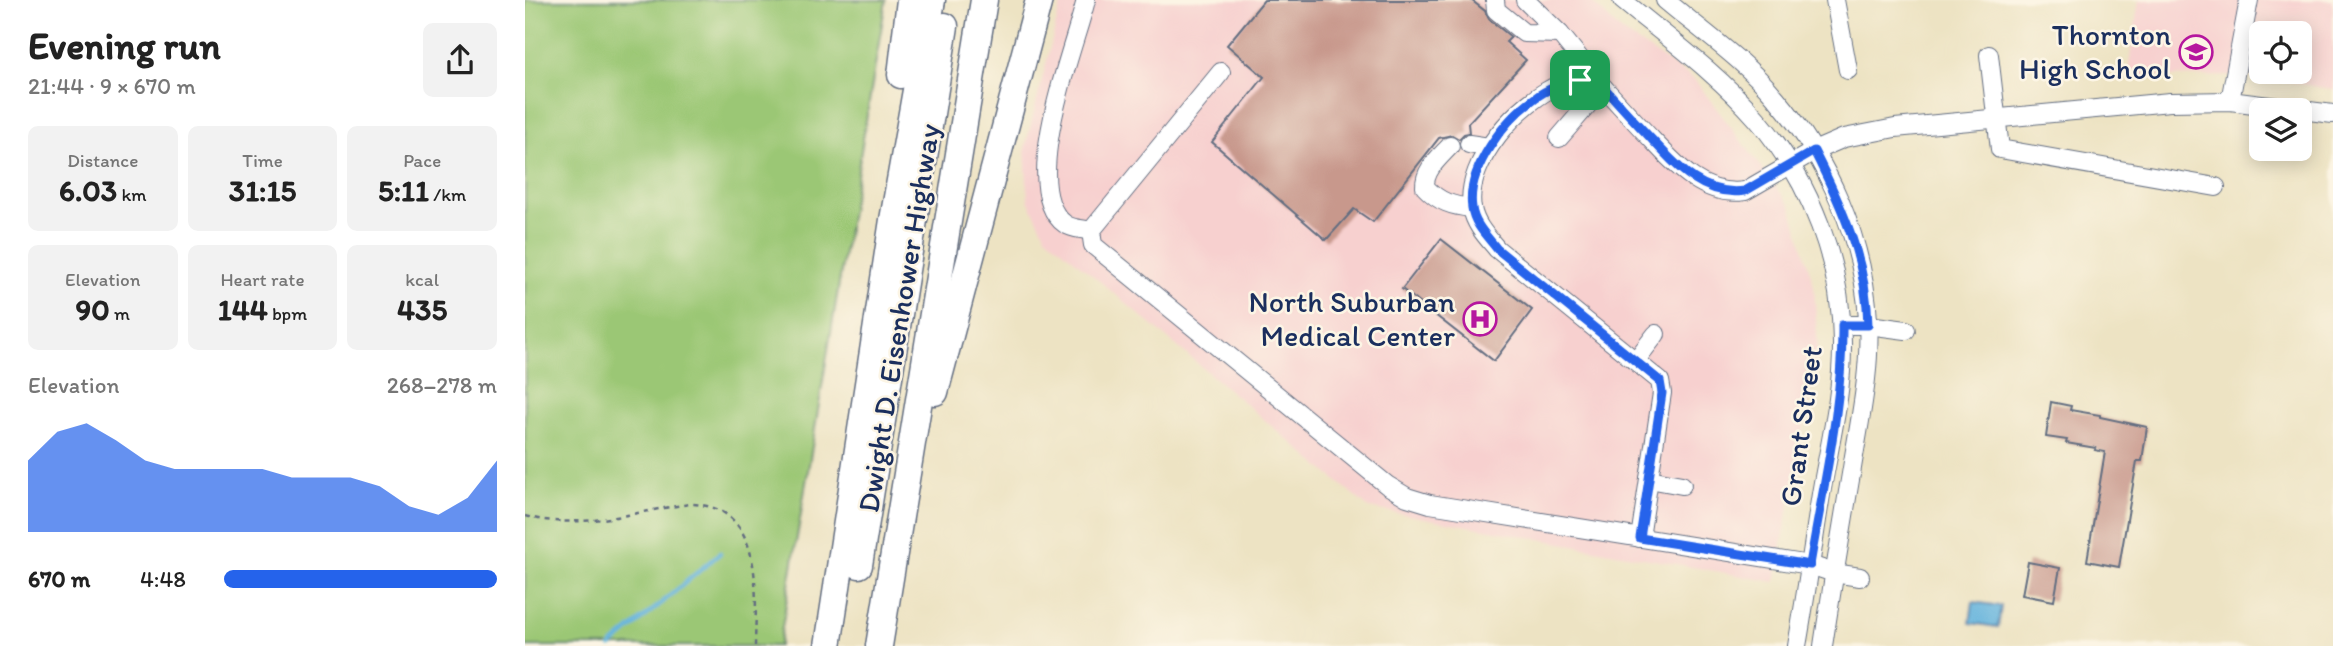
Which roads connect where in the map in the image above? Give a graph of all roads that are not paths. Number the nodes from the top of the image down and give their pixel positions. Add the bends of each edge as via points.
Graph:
1 (910, 0) edge
2 (932, 0) edge
3 (949, 0) edge
4 (966, 0) edge
5 (984, 0) edge
6 (1039, 0) edge
7 (1086, 0) edge
8 (1495, 0) edge
9 (1525, 0) edge
10 (1622, 0) edge
11 (1665, 0) edge
12 (1835, 0) edge
13 (2249, 0) edge
14 (1560, 34) junction
15 (1989, 55) dead end
16 (1848, 69) dead end
17 (1221, 72) dead end
18 (1600, 83) junction
19 (2230, 101) junction
20 (2333, 114) edge
21 (1996, 118) junction
22 (1559, 138) dead end
23 (1469, 144) dead end
24 (1450, 146) dead end
25 (1489, 147) junction
26 (1814, 151) junction
27 (1790, 165) junction
28 (2216, 187) dead end
29 (1472, 208) junction
30 (893, 219) junction
31 (1091, 231) junction
32 (946, 242) junction
33 (1842, 325) junction
34 (1868, 325) junction
35 (1906, 330) dead end
36 (1656, 334) dead end
37 (1636, 360) junction
38 (1649, 479) junction
39 (1682, 485) dead end
40 (1640, 538) junction
41 (1810, 565) junction
42 (892, 567) junction
43 (1834, 573) junction
44 (1860, 577) dead end
45 (828, 646) edge
46 (846, 646) edge
47 (879, 646) edge
48 (1797, 646) edge
49 (1823, 646) edge

1 - 30 highway via 888,175
2 - 30 highway, Dwight D. Eisenhower Highway
3 - 46 highway
4 - 32 highway via 949,138
5 - 32 highway, Dwight D. Eisenhower Highway
6 - 42 highway
7 - 31 street via 1051,130 1045,183 1052,209 1066,225
8 - 14 street via 1496,10 1524,33
9 - 14 street
10 - 27 street, Grant Street via 1721,81 1757,119
11 - 26 street, Grant Street via 1759,80
12 - 16 street
13 - 19 street
14 - 18 street
15 - 21 street
17 - 31 street
18 - 22 street
18 - 25 street via 1580,80 1561,84 1535,97
18 - 27 street via 1683,172 1701,183 1720,191 1745,191
19 - 20 street
19 - 21 street
21 - 26 street via 1865,133
21 - 28 street via 2000,149
23 - 25 street
24 - 29 street via 1429,170 1425,187 1451,206
25 - 29 street via 1476,173
26 - 27 street
26 - 34 street, Grant Street via 1853,236
27 - 33 street, Grant Street via 1826,241
29 - 37 street via 1476,223 1497,249
30 - 45 highway, Dwight D. Eisenhower Highway
31 - 40 street via 1093,245 1407,497
32 - 42 highway, Dwight D. Eisenhower Highway
33 - 34 street
33 - 41 street, Grant Street via 1837,405
34 - 35 street
34 - 43 street, Grant Street via 1866,385
36 - 37 street
37 - 38 street via 1660,381 1662,393
38 - 39 street
38 - 40 street
40 - 41 street
41 - 43 street
41 - 48 street, Grant Street
42 - 47 highway, Dwight D. Eisenhower Highway
43 - 44 street
43 - 49 street, Grant Street

